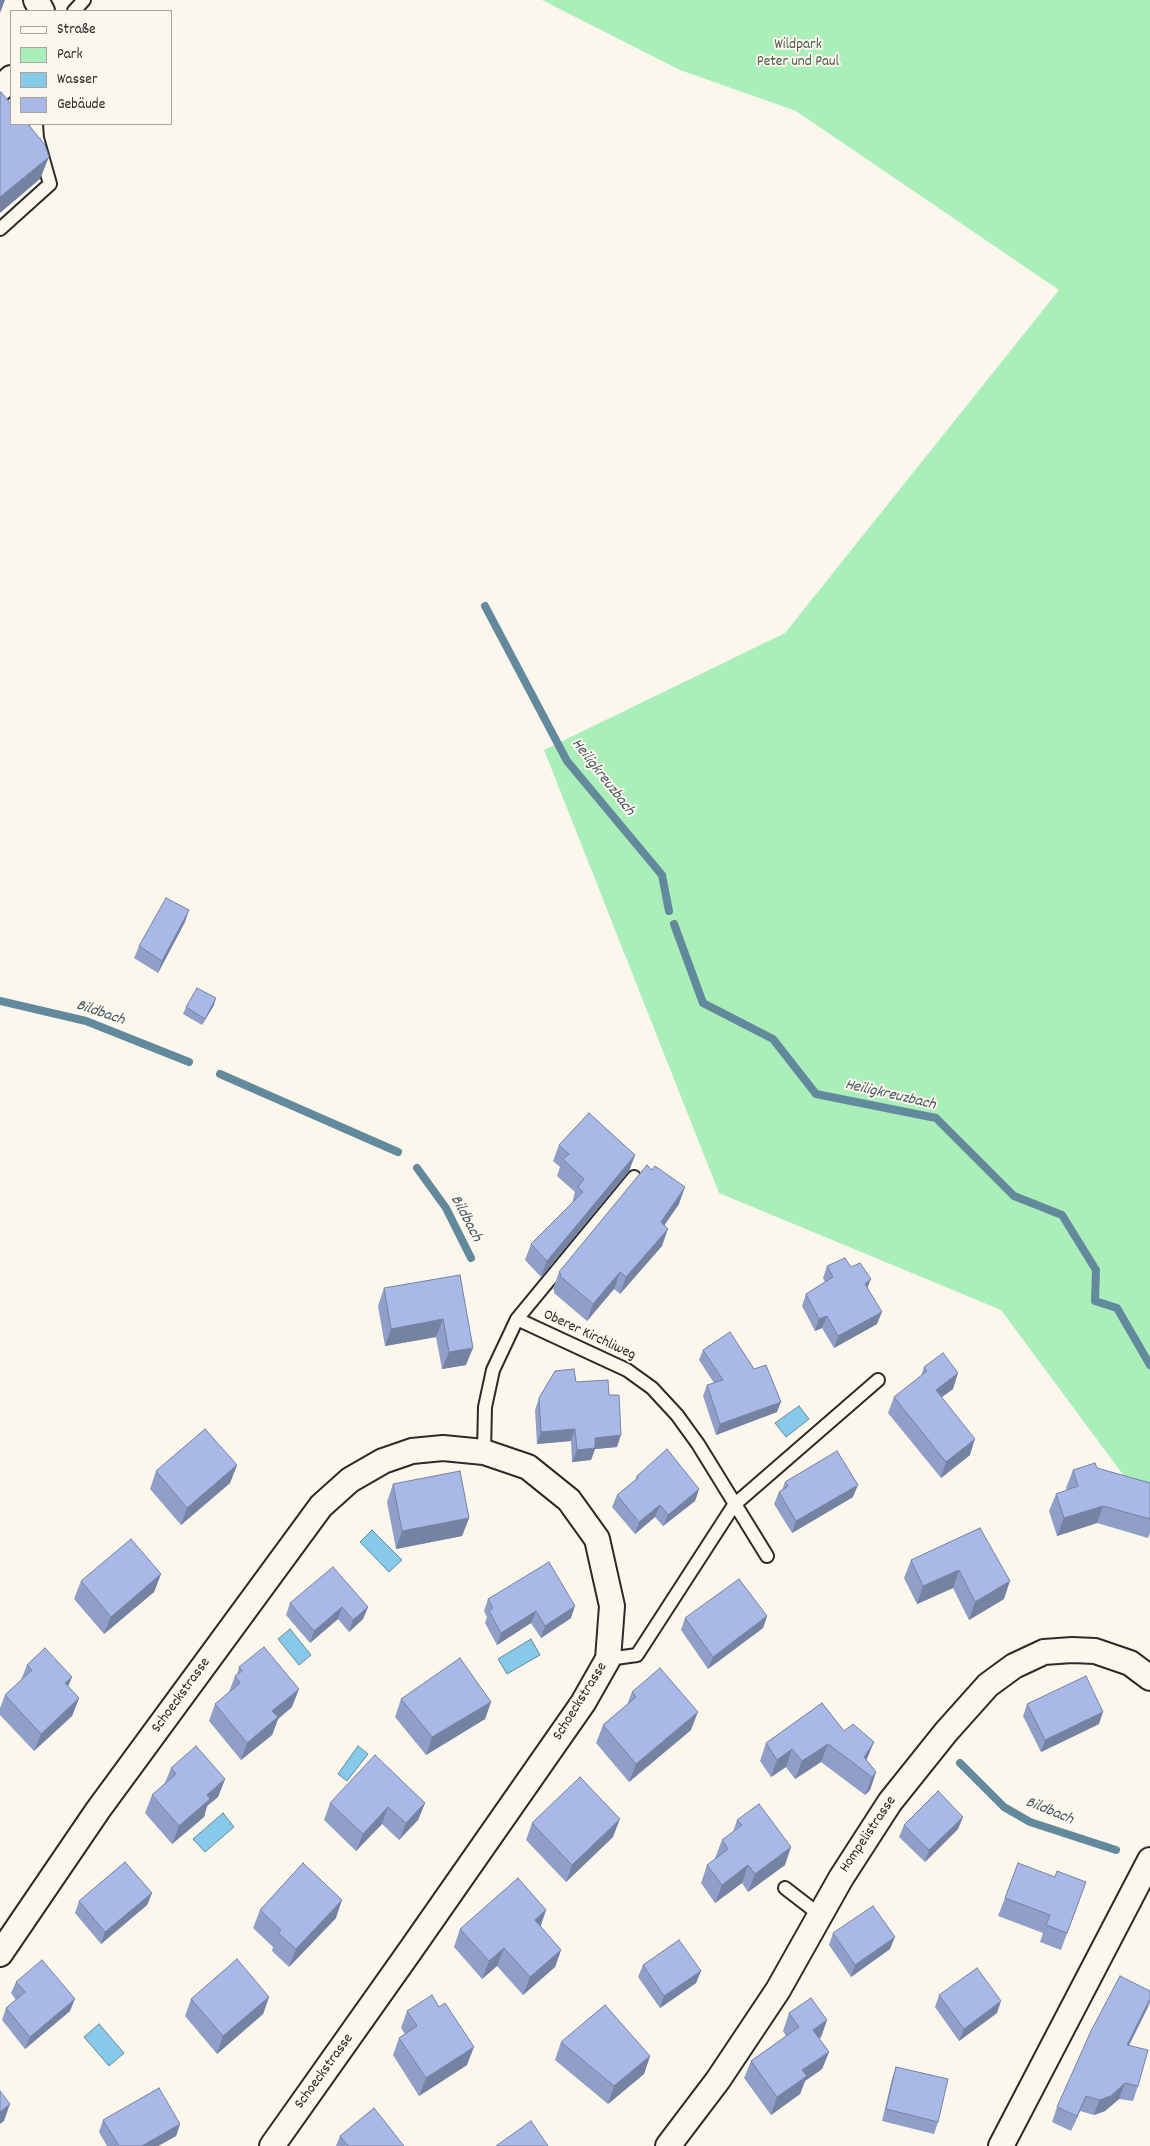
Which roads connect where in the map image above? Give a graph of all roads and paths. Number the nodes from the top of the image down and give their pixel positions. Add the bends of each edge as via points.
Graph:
1 (84, 0) edge
2 (75, 10) edge
3 (10, 79) edge
4 (0, 89) edge
5 (36, 125) edge
6 (0, 229) edge
7 (634, 1177) edge
8 (517, 1319) junction
9 (878, 1380) dead end
10 (484, 1452) junction
11 (734, 1505) junction
12 (767, 1556) dead end
13 (608, 1659) junction
14 (1150, 1678) edge
15 (1150, 1860) edge
16 (785, 1888) dead end
17 (820, 1915) junction
18 (0, 1954) edge
19 (272, 2146) edge
20 (668, 2146) edge
21 (1001, 2146) edge

1 - 2 lane
3 - 4 street
5 - 6 lane via 50,184
7 - 8 lane, Oberer Kirchliweg
8 - 10 lane, Oberer Kirchliweg via 493,1370 485,1407
8 - 11 lane, Oberer Kirchliweg via 627,1370 652,1388 698,1444
9 - 11 lane
10 - 13 street, Schoeckstrasse via 528,1467 569,1500 597,1539 612,1606
10 - 18 street, Schoeckstrasse via 443,1448 412,1451 383,1461 350,1480 321,1506 98,1810
11 - 12 lane, Oberer Kirchliweg
11 - 13 lane via 637,1655
13 - 19 street, Schoeckstrasse via 578,1711
14 - 17 street, Hompelistrasse via 1130,1663 1096,1651 1044,1652 1014,1666 988,1685 890,1802
15 - 21 street
16 - 17 lane
17 - 20 street, Hompelistrasse via 772,1998 718,2080

